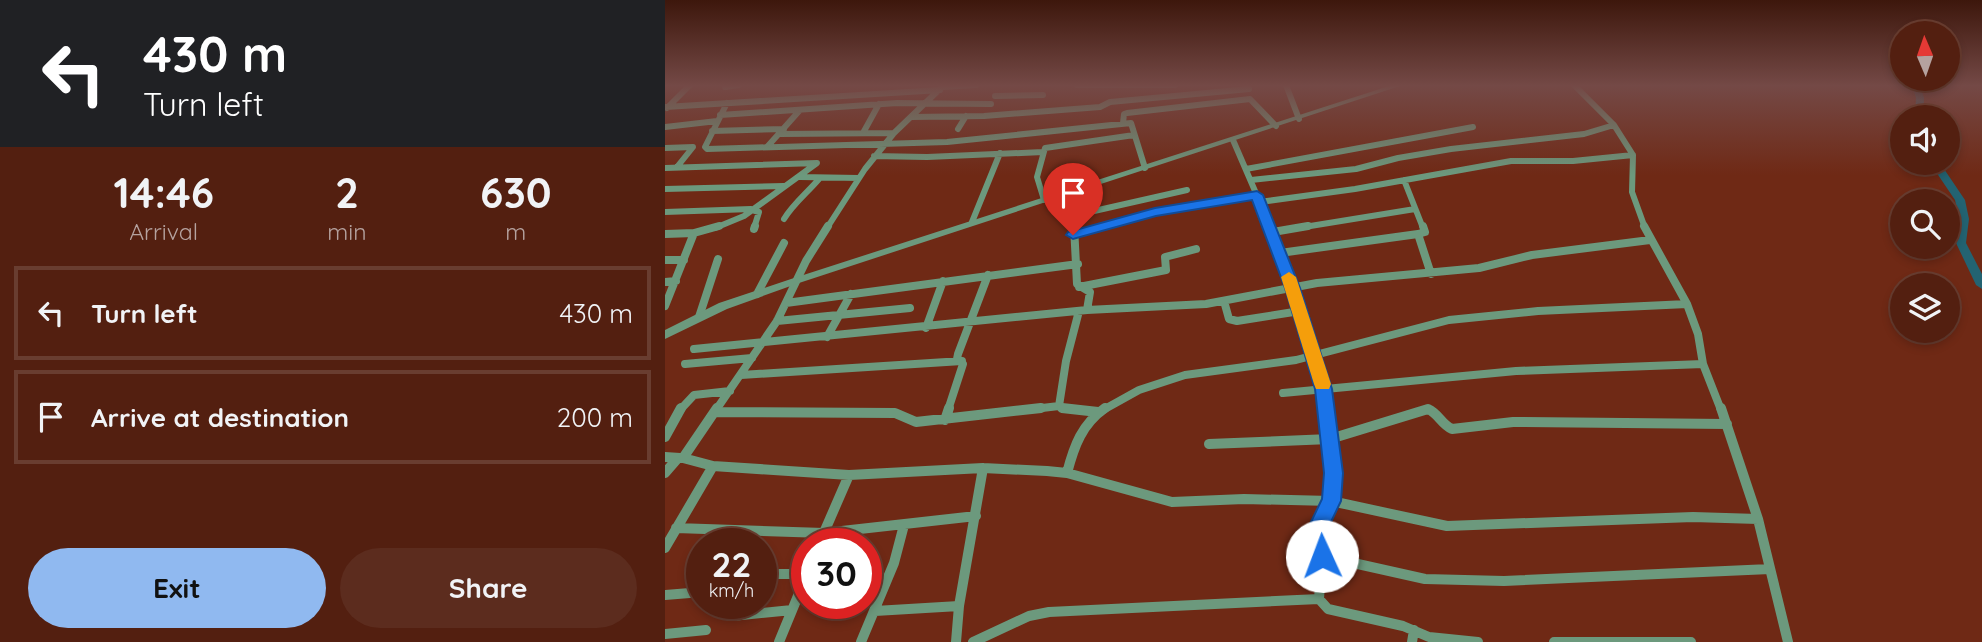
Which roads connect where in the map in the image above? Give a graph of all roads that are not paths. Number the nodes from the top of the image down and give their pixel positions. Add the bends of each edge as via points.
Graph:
1 (721, 115) edge
2 (750, 115) edge
3 (796, 115) edge
4 (873, 115) edge
5 (913, 115) edge
6 (997, 115) edge
7 (1124, 115) edge
8 (1267, 115) edge
9 (1297, 115) edge
10 (1309, 115) edge
11 (1604, 115) edge
12 (966, 116) junction
13 (984, 116) joint
14 (911, 117) junction
15 (948, 117) joint
16 (719, 118) junction
17 (1299, 119) junction
18 (1123, 123) junction
19 (1614, 125) junction
20 (1276, 126) junction
21 (665, 127) edge
22 (1473, 127) dead end
23 (958, 129) dead end
24 (712, 131) junction
25 (782, 131) junction
26 (863, 133) junction
27 (894, 133) junction
28 (1134, 135) junction
29 (1233, 140) junction
30 (886, 142) junction
31 (767, 147) junction
32 (665, 148) edge
33 (1043, 152) junction
34 (1000, 153) junction
35 (1633, 155) junction
36 (874, 156) junction
37 (1292, 161) junction
38 (677, 167) junction
39 (665, 168) edge
40 (1145, 168) junction
41 (1245, 169) junction
42 (1299, 173) junction
43 (800, 177) junction
44 (859, 178) junction
45 (819, 179) junction
46 (1251, 180) junction
47 (1404, 180) junction
48 (785, 186) junction
49 (665, 190) edge
50 (1187, 190) dead end
51 (1065, 193) junction
52 (1258, 199) junction
53 (1044, 200) junction
54 (1415, 209) junction
55 (753, 210) junction
56 (665, 212) edge
57 (1072, 216) junction
58 (783, 219) dead end
59 (972, 222) junction
60 (754, 229) dead end
61 (1273, 232) junction
62 (694, 233) junction
63 (665, 234) edge
64 (1418, 234) junction
65 (1073, 235) junction
66 (1650, 240) junction
67 (784, 243) dead end
68 (1196, 249) dead end
69 (1280, 253) junction
70 (717, 258) dead end
71 (665, 260) edge
72 (684, 260) junction
73 (1078, 264) junction
74 (1431, 274) junction
75 (988, 275) junction
76 (675, 281) junction
77 (795, 281) junction
78 (943, 281) junction
79 (665, 282) edge
80 (1079, 287) junction
81 (1293, 288) junction
82 (757, 294) junction
83 (851, 294) junction
84 (1224, 301) junction
85 (786, 303) junction
86 (1687, 304) junction
87 (665, 306) edge
88 (910, 308) dead end
89 (1083, 311) junction
90 (1300, 311) junction
91 (840, 314) junction
92 (699, 317) junction
93 (778, 321) junction
94 (970, 323) junction
95 (926, 328) junction
96 (665, 335) edge
97 (827, 337) junction
98 (762, 344) junction
99 (694, 349) dead end
100 (1315, 354) junction
101 (752, 358) junction
102 (963, 361) junction
103 (685, 364) dead end
104 (1703, 365) junction
105 (741, 375) junction
106 (1323, 389) junction
107 (730, 391) junction
108 (1283, 393) dead end
109 (1059, 406) junction
110 (716, 412) junction
111 (1098, 412) junction
112 (945, 419) junction
113 (1727, 424) junction
114 (665, 437) edge
115 (1330, 439) junction
116 (1209, 444) dead end
117 (665, 457) edge
118 (680, 458) junction
119 (713, 466) junction
120 (983, 468) junction
121 (665, 473) edge
122 (1066, 473) junction
123 (849, 475) junction
124 (1331, 501) junction
125 (976, 516) junction
126 (1759, 519) junction
127 (904, 525) junction
128 (676, 528) junction
129 (826, 528) edge
130 (874, 528) edge
131 (791, 532) edge
132 (665, 548) edge
133 (1322, 556) junction
134 (1770, 569) junction
135 (882, 593) edge
136 (686, 594) edge
137 (665, 595) edge
138 (1319, 599) junction
139 (959, 606) junction
140 (882, 611) edge
141 (791, 612) edge
142 (871, 619) edge
143 (706, 631) dead end
144 (665, 634) edge
145 (1413, 636) edge
146 (779, 642) edge
147 (861, 642) edge
148 (956, 642) edge
149 (973, 642) edge
150 (1471, 642) edge
151 (1554, 642) edge
152 (1691, 642) edge
153 (1788, 642) edge

1 - 16 street
2 - 16 street
3 - 25 street
4 - 26 street
5 - 14 street
6 - 13 street
7 - 18 street
8 - 20 street
9 - 17 street
10 - 17 street
11 - 19 street
12 - 13 street
12 - 15 street
12 - 23 street
14 - 15 street
14 - 27 street
16 - 21 street
16 - 24 street
17 - 20 street
18 - 28 street via 1133,125
18 - 30 street via 969,140
19 - 35 street
19 - 42 street via 1584,134 1451,149 1356,169
20 - 29 street
22 - 37 street
24 - 25 street
24 - 31 street via 708,149
25 - 26 street
25 - 31 street
26 - 27 street
27 - 30 street
28 - 33 street via 1048,146
28 - 40 street
29 - 40 street
29 - 41 street
30 - 31 street
30 - 36 street
32 - 38 street via 693,147
33 - 34 street
33 - 53 street via 1037,177
34 - 36 street
34 - 59 street
35 - 47 street via 1511,161
35 - 66 street via 1632,192
36 - 44 street
37 - 41 street
37 - 42 street
38 - 39 street
38 - 43 street via 817,163
40 - 51 street
41 - 46 street
42 - 46 street
43 - 45 street
43 - 48 street
44 - 45 street
44 - 77 street
45 - 58 street
46 - 52 street
47 - 52 street
47 - 54 street
48 - 49 street
48 - 55 street
50 - 57 street
51 - 53 street
51 - 57 street
52 - 61 street
52 - 65 street via 1155,212
53 - 59 street
54 - 61 street
54 - 64 street via 1425,232
55 - 56 street
55 - 60 street via 759,212
55 - 62 street
57 - 65 street
59 - 77 street
61 - 69 street
62 - 63 street
62 - 72 street
64 - 69 street
64 - 74 street
65 - 73 street
66 - 74 street
66 - 86 street
67 - 82 street
68 - 80 street via 1165,257 1166,271
69 - 81 street
70 - 92 street
71 - 72 street
72 - 76 street
73 - 75 street
73 - 80 street
74 - 81 street
75 - 78 street
75 - 94 street
76 - 79 street
76 - 87 street
77 - 82 street
77 - 85 street
78 - 83 street
78 - 95 street
80 - 89 street via 1090,292
81 - 84 street
81 - 90 street
82 - 92 street
83 - 85 street
83 - 91 street
84 - 89 street
84 - 90 street via 1229,319 1237,321
85 - 93 street
86 - 100 street via 1536,309 1447,320
86 - 104 street
88 - 91 street
89 - 94 street
89 - 109 street via 1066,361
90 - 100 street
91 - 93 street
91 - 97 street
92 - 96 street
93 - 98 street
94 - 95 street
94 - 102 street via 957,359
95 - 97 street
97 - 98 street
98 - 99 street
98 - 101 street
100 - 106 street
100 - 111 street via 1274,365 1189,375 1131,394
101 - 103 street
101 - 105 street
102 - 105 street
102 - 112 street
104 - 106 street via 1549,369
104 - 113 street
105 - 107 street
106 - 108 street
106 - 115 street
107 - 110 street
107 - 114 street via 690,396
109 - 111 street
109 - 112 street
110 - 112 street via 895,414 916,422
110 - 118 street
111 - 122 street via 1075,441
113 - 115 street via 1513,422 1452,429 1428,409
113 - 126 street
115 - 116 street
115 - 124 street
117 - 118 street
118 - 119 street
118 - 121 street
119 - 123 street
119 - 128 street
120 - 122 street
120 - 123 street
120 - 125 street
122 - 124 street via 1172,502
123 - 129 street
124 - 126 street via 1447,526
124 - 133 street via 1320,524
125 - 127 street
125 - 139 street
126 - 134 street
127 - 130 street
127 - 135 street
128 - 131 street
128 - 132 street
133 - 134 street via 1425,579
133 - 138 street
134 - 153 street
136 - 137 street
138 - 145 street via 1328,609
138 - 149 street via 1049,612 1029,616
139 - 140 street
139 - 148 street
141 - 146 street
142 - 147 street
143 - 144 street
145 - 150 street
151 - 152 street

